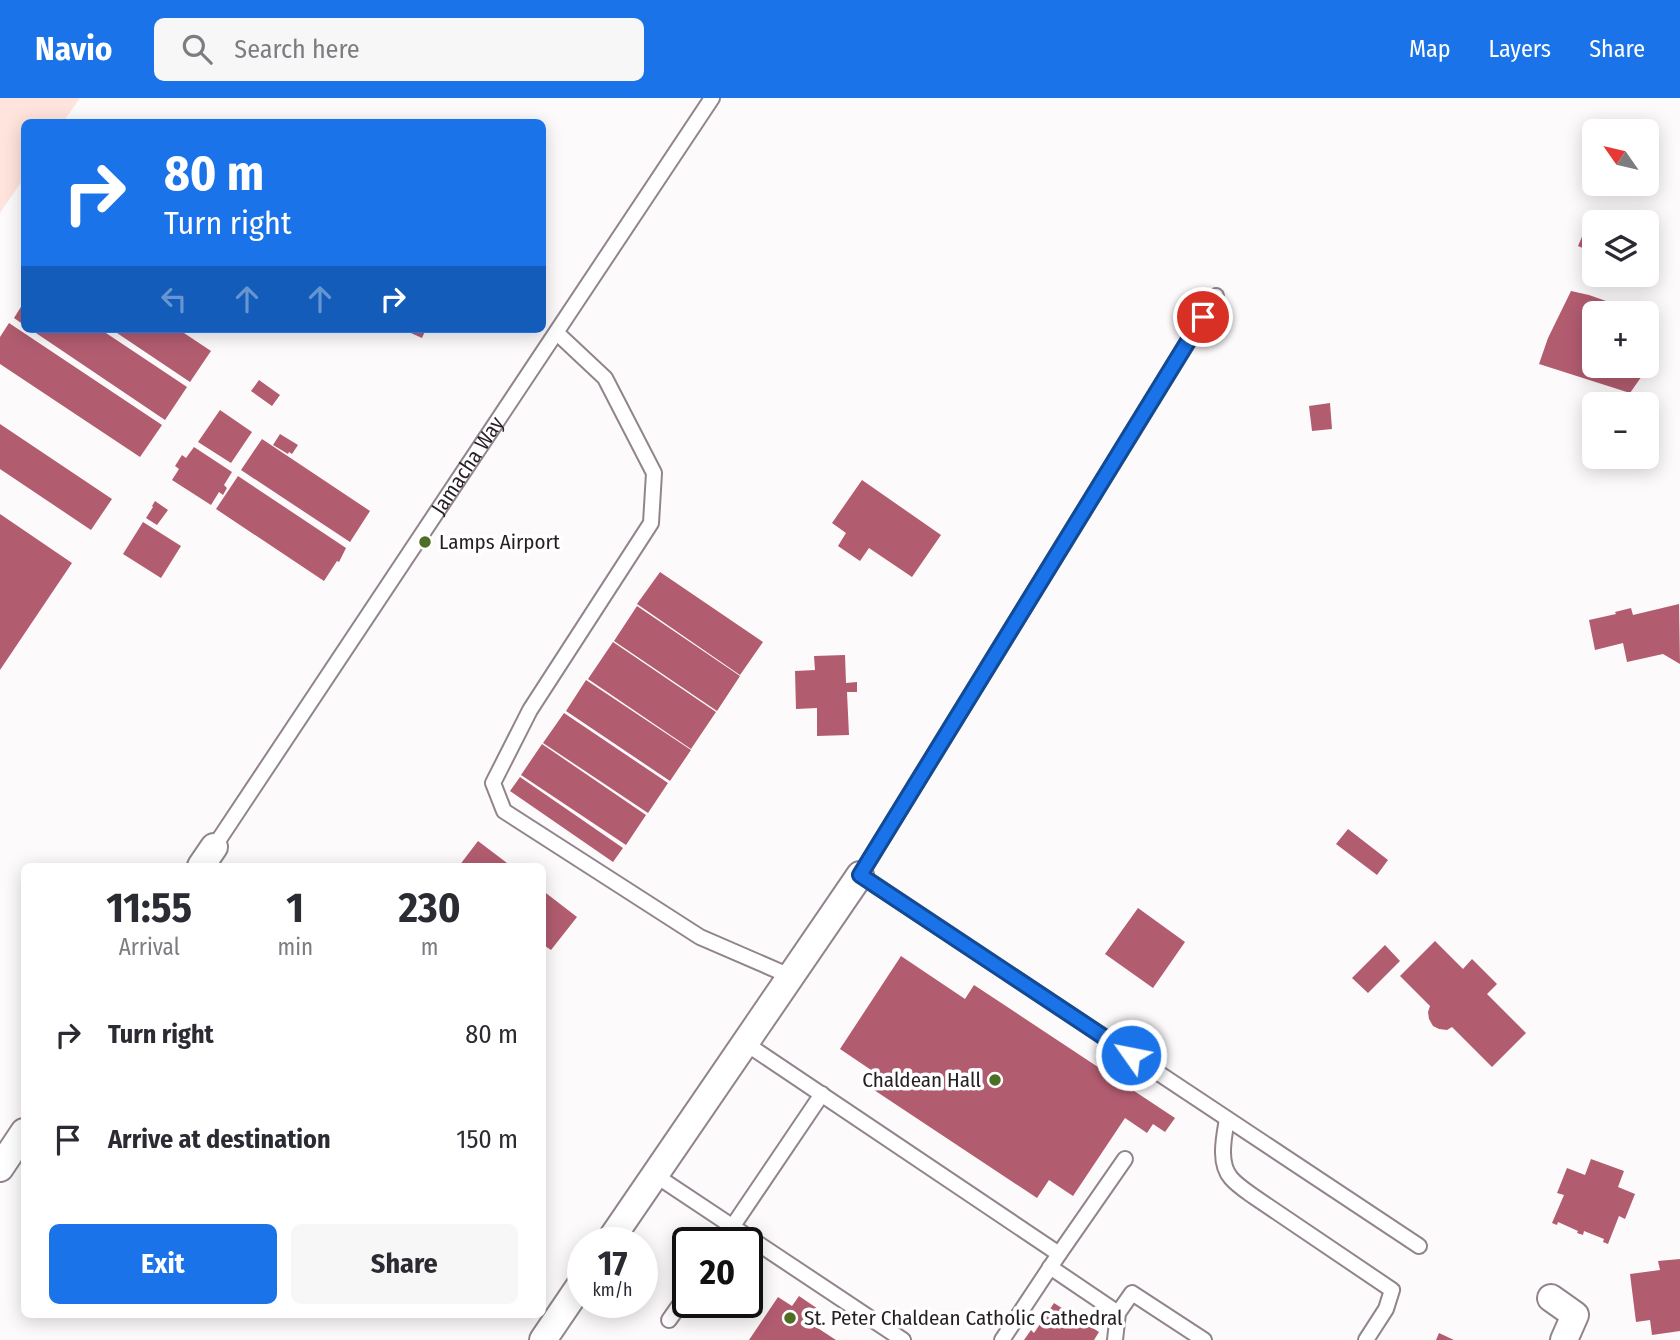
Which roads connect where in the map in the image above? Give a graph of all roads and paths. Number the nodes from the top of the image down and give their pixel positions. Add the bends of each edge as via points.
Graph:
1 (712, 98) edge
2 (1216, 296) dead end
3 (557, 332) junction
4 (208, 857) edge
5 (860, 875) junction
6 (790, 976) junction
7 (745, 1043) junction
8 (822, 1094) junction
9 (1227, 1119) junction
10 (21, 1136) edge
11 (1125, 1159) dead end
12 (0, 1168) edge
13 (655, 1175) junction
14 (619, 1227) edge
15 (733, 1227) joint
16 (1419, 1246) dead end
17 (763, 1247) edge
18 (1059, 1254) junction
19 (1050, 1267) junction
20 (1551, 1298) dead end
21 (567, 1305) edge
22 (1118, 1312) junction
23 (672, 1316) edge
24 (669, 1320) dead end
25 (543, 1340) edge
26 (903, 1340) edge
27 (1002, 1340) edge
28 (1115, 1340) edge
29 (1204, 1340) edge
30 (1366, 1340) edge
31 (1564, 1340) edge

1 - 3 lane, Jamacha Way
2 - 5 lane
3 - 4 lane, Jamacha Way
3 - 6 lane via 605,378 654,473 651,523 530,710 493,783 504,811 700,937
5 - 6 street
5 - 9 lane
6 - 7 street
7 - 8 lane
7 - 13 street
8 - 15 lane
8 - 18 lane
9 - 16 lane
9 - 30 lane via 1224,1168 1232,1179 1392,1290
10 - 12 street
11 - 18 lane
13 - 14 street
13 - 15 lane
17 - 26 lane
18 - 19 lane
19 - 22 lane
19 - 27 lane
20 - 31 street via 1575,1315
21 - 25 street
22 - 28 lane
22 - 29 lane via 1132,1293
23 - 24 lane

